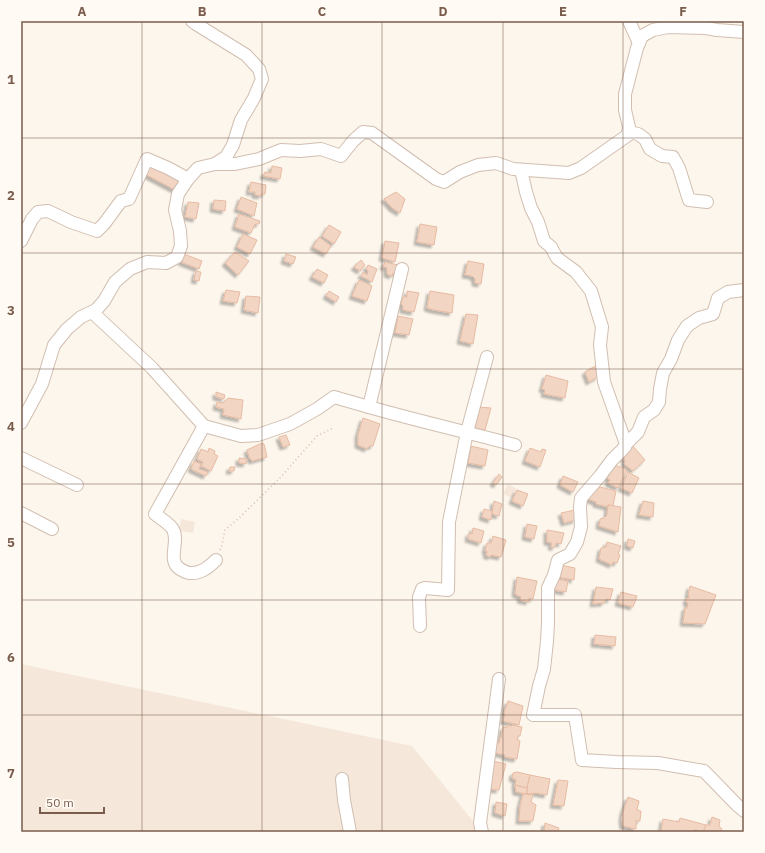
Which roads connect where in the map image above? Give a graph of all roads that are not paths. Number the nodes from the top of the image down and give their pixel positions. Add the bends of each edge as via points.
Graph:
1 (192, 21) edge
2 (629, 21) edge
3 (744, 32) edge
4 (639, 43) junction
5 (628, 132) junction
6 (215, 164) junction
7 (521, 170) junction
8 (188, 179) junction
9 (707, 202) dead end
10 (21, 241) edge
11 (402, 269) dead end
12 (744, 290) edge
13 (92, 312) junction
14 (487, 357) dead end
15 (369, 407) junction
16 (21, 423) edge
17 (204, 426) junction
18 (467, 432) junction
19 (626, 444) junction
20 (515, 445) dead end
21 (21, 458) edge
22 (77, 485) dead end
23 (21, 513) edge
24 (52, 529) dead end
25 (216, 560) road end
26 (420, 626) dead end
27 (499, 679) dead end
28 (342, 779) dead end
29 (744, 811) edge
30 (350, 832) edge
31 (482, 832) edge

1 - 6 street via 246,55 260,69 262,79 233,145 226,157
2 - 4 street
3 - 4 street via 668,26 642,36
4 - 5 street via 625,94
5 - 7 street via 628,135 593,160 569,173
5 - 9 street via 638,134 645,139 650,149 662,156 673,158 679,168 689,200
6 - 7 street via 235,164 259,159 281,150 321,149 341,156 363,132 372,133 436,179 444,182 478,165 496,163
6 - 8 street via 198,168
7 - 19 street via 529,203 544,241 557,258 576,272 591,291 602,327 600,346 604,382
8 - 10 street via 147,159 129,199 121,201 97,231 48,211 38,212
8 - 13 street via 178,194 175,210 181,246 177,257 166,262 147,262 130,269 115,282 104,301
11 - 15 street
12 - 19 street via 728,292 718,298 713,314 699,318 687,326 664,373 659,402 654,410 644,417 638,432
13 - 16 street via 81,317 67,329 54,345 42,384
13 - 17 street via 152,368
14 - 18 street
15 - 17 street via 334,396 290,424 258,435 241,436
15 - 18 street
17 - 25 street via 155,514 172,528 176,566 186,572 196,573 209,568
18 - 20 street
18 - 26 street via 449,522 448,590 422,589 419,597
19 - 29 street via 581,498 581,527 577,542 570,554 558,560 548,588 544,669 533,715 575,715 582,760 658,763 704,771
21 - 22 street
23 - 24 street
27 - 31 street via 480,823
28 - 30 street

